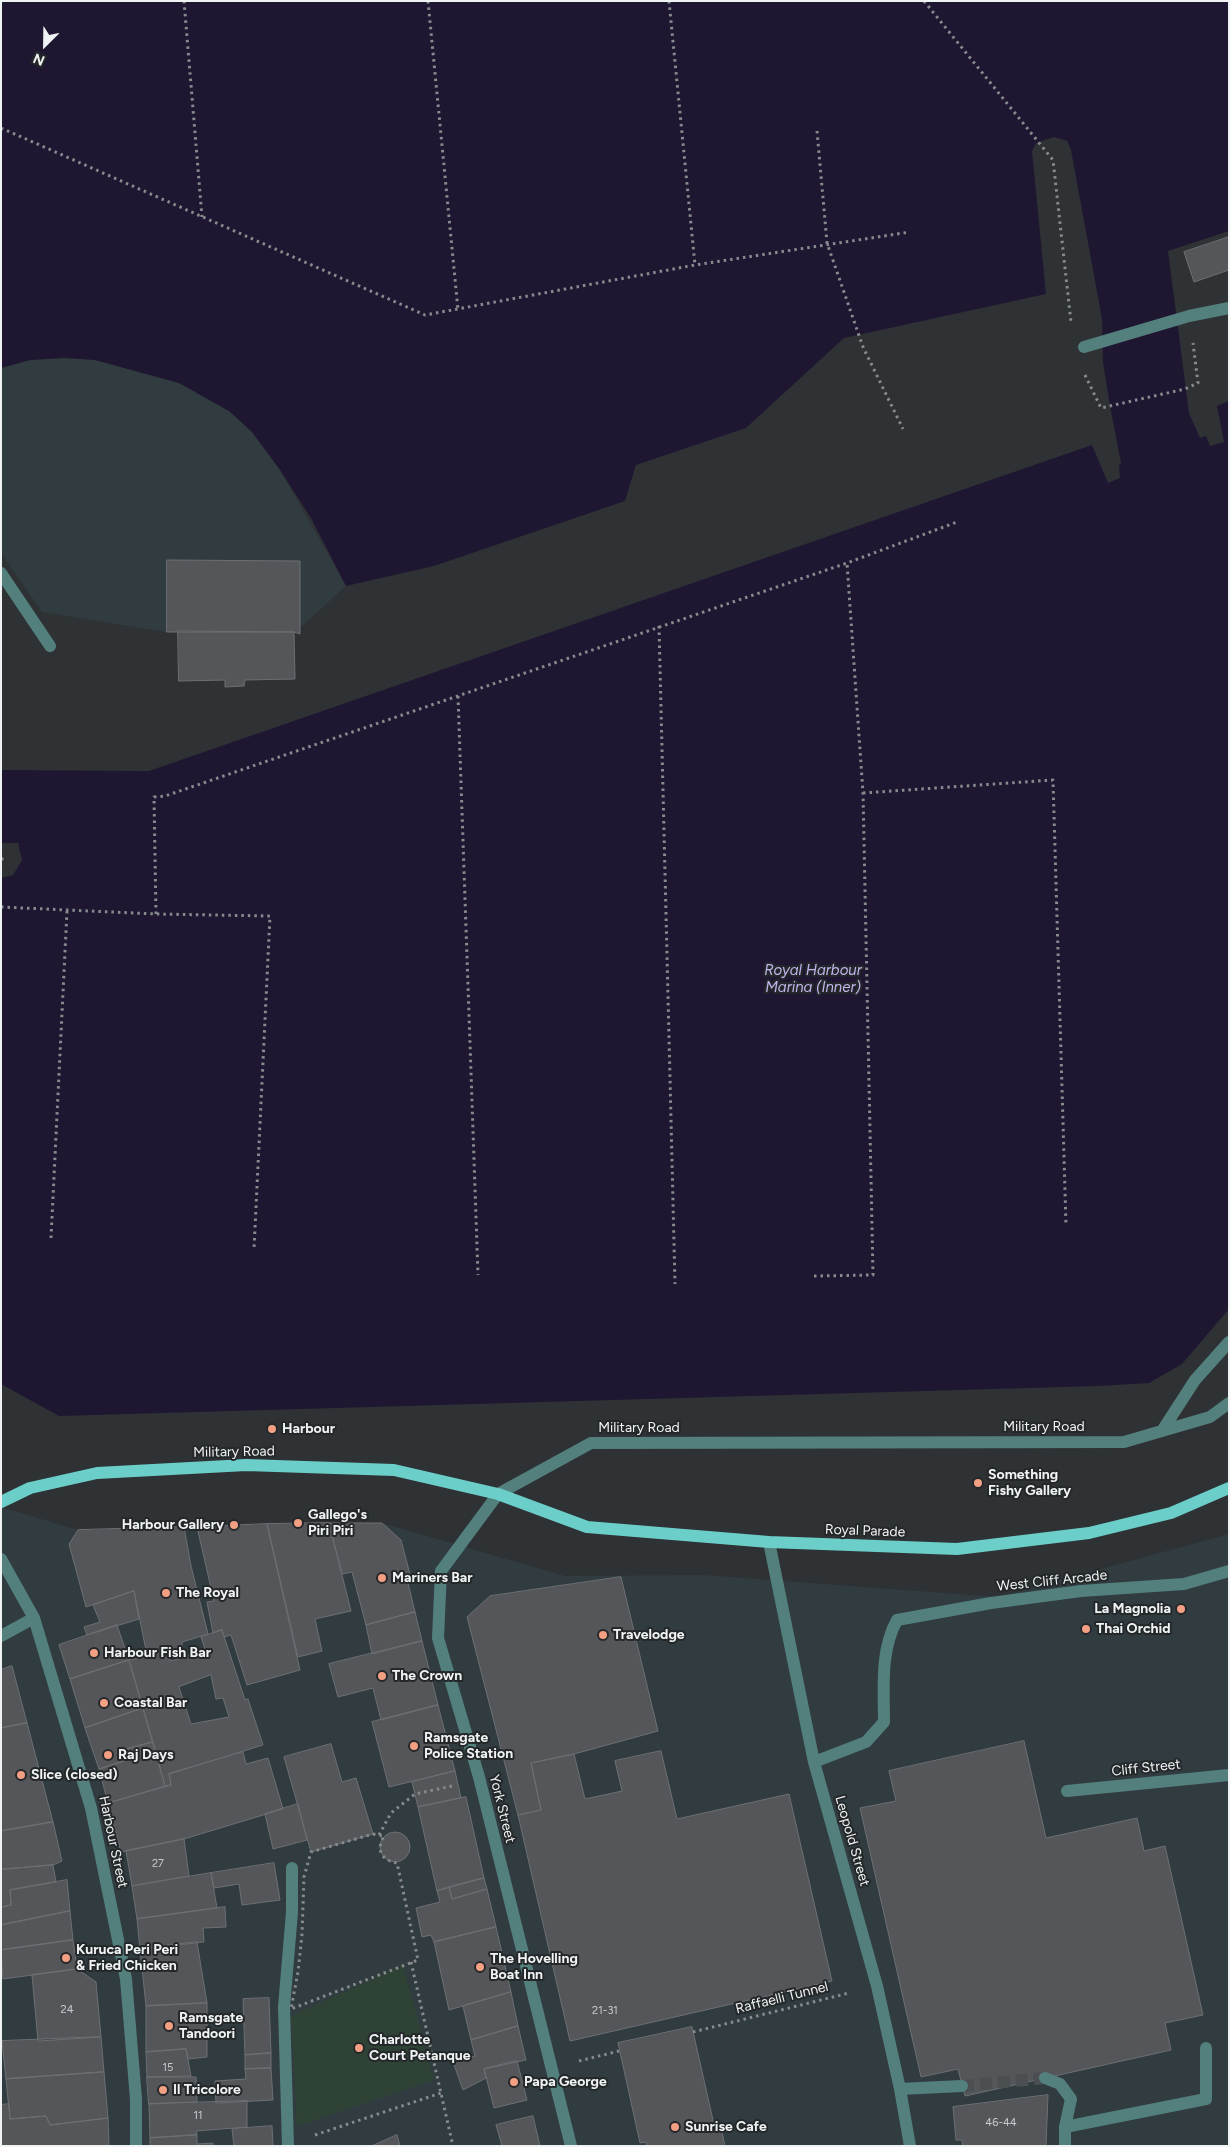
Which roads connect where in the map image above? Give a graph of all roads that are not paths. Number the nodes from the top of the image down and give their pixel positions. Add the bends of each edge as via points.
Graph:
1 (1229, 308) edge
2 (1084, 348) dead end
3 (1, 573) edge
4 (50, 646) dead end
5 (1229, 1342) edge
6 (1229, 1403) edge
7 (1162, 1431) junction
8 (1229, 1488) edge
9 (498, 1494) junction
10 (1, 1502) edge
11 (769, 1542) junction
12 (1, 1559) edge
13 (1229, 1571) edge
14 (34, 1618) junction
15 (1, 1636) edge
16 (814, 1762) junction
17 (1229, 1775) edge
18 (1067, 1791) dead end
19 (292, 1868) dead end
20 (1206, 2048) dead end
21 (1045, 2078) tunnel mouth
22 (962, 2086) tunnel mouth
23 (900, 2090) junction
24 (1065, 2127) junction
25 (288, 2145) edge
26 (136, 2146) edge
27 (571, 2146) edge
28 (910, 2146) edge
29 (1065, 2146) edge

1 - 2 street via 1189,316
3 - 4 street
5 - 7 street via 1195,1380
6 - 7 street, Military Road via 1210,1417
7 - 9 street, Military Road via 1124,1442 591,1444
8 - 11 main road, Royal Parade via 1171,1513 1089,1533 1016,1544 958,1549
9 - 10 main road, Military Road via 394,1470 246,1465 97,1473 30,1488
9 - 11 main road, Royal Parade via 587,1527
9 - 27 street, York Street via 441,1571 438,1638 479,1777
11 - 16 street, Leopold Street
12 - 14 street, Harbour Street
13 - 16 street, West Cliff Arcade via 1184,1584 1081,1591 897,1620 888,1636 884,1722 866,1742
14 - 15 street
14 - 26 street, Harbour Street via 91,1808 126,1979 136,2099
16 - 23 street, Leopold Street via 876,1986
17 - 18 street, Cliff Street
19 - 25 street via 292,1912 284,2007
20 - 24 street via 1206,2099
21 - 24 street via 1060,2084 1071,2100
22 - 23 street
23 - 28 street, Leopold Street
24 - 29 street

